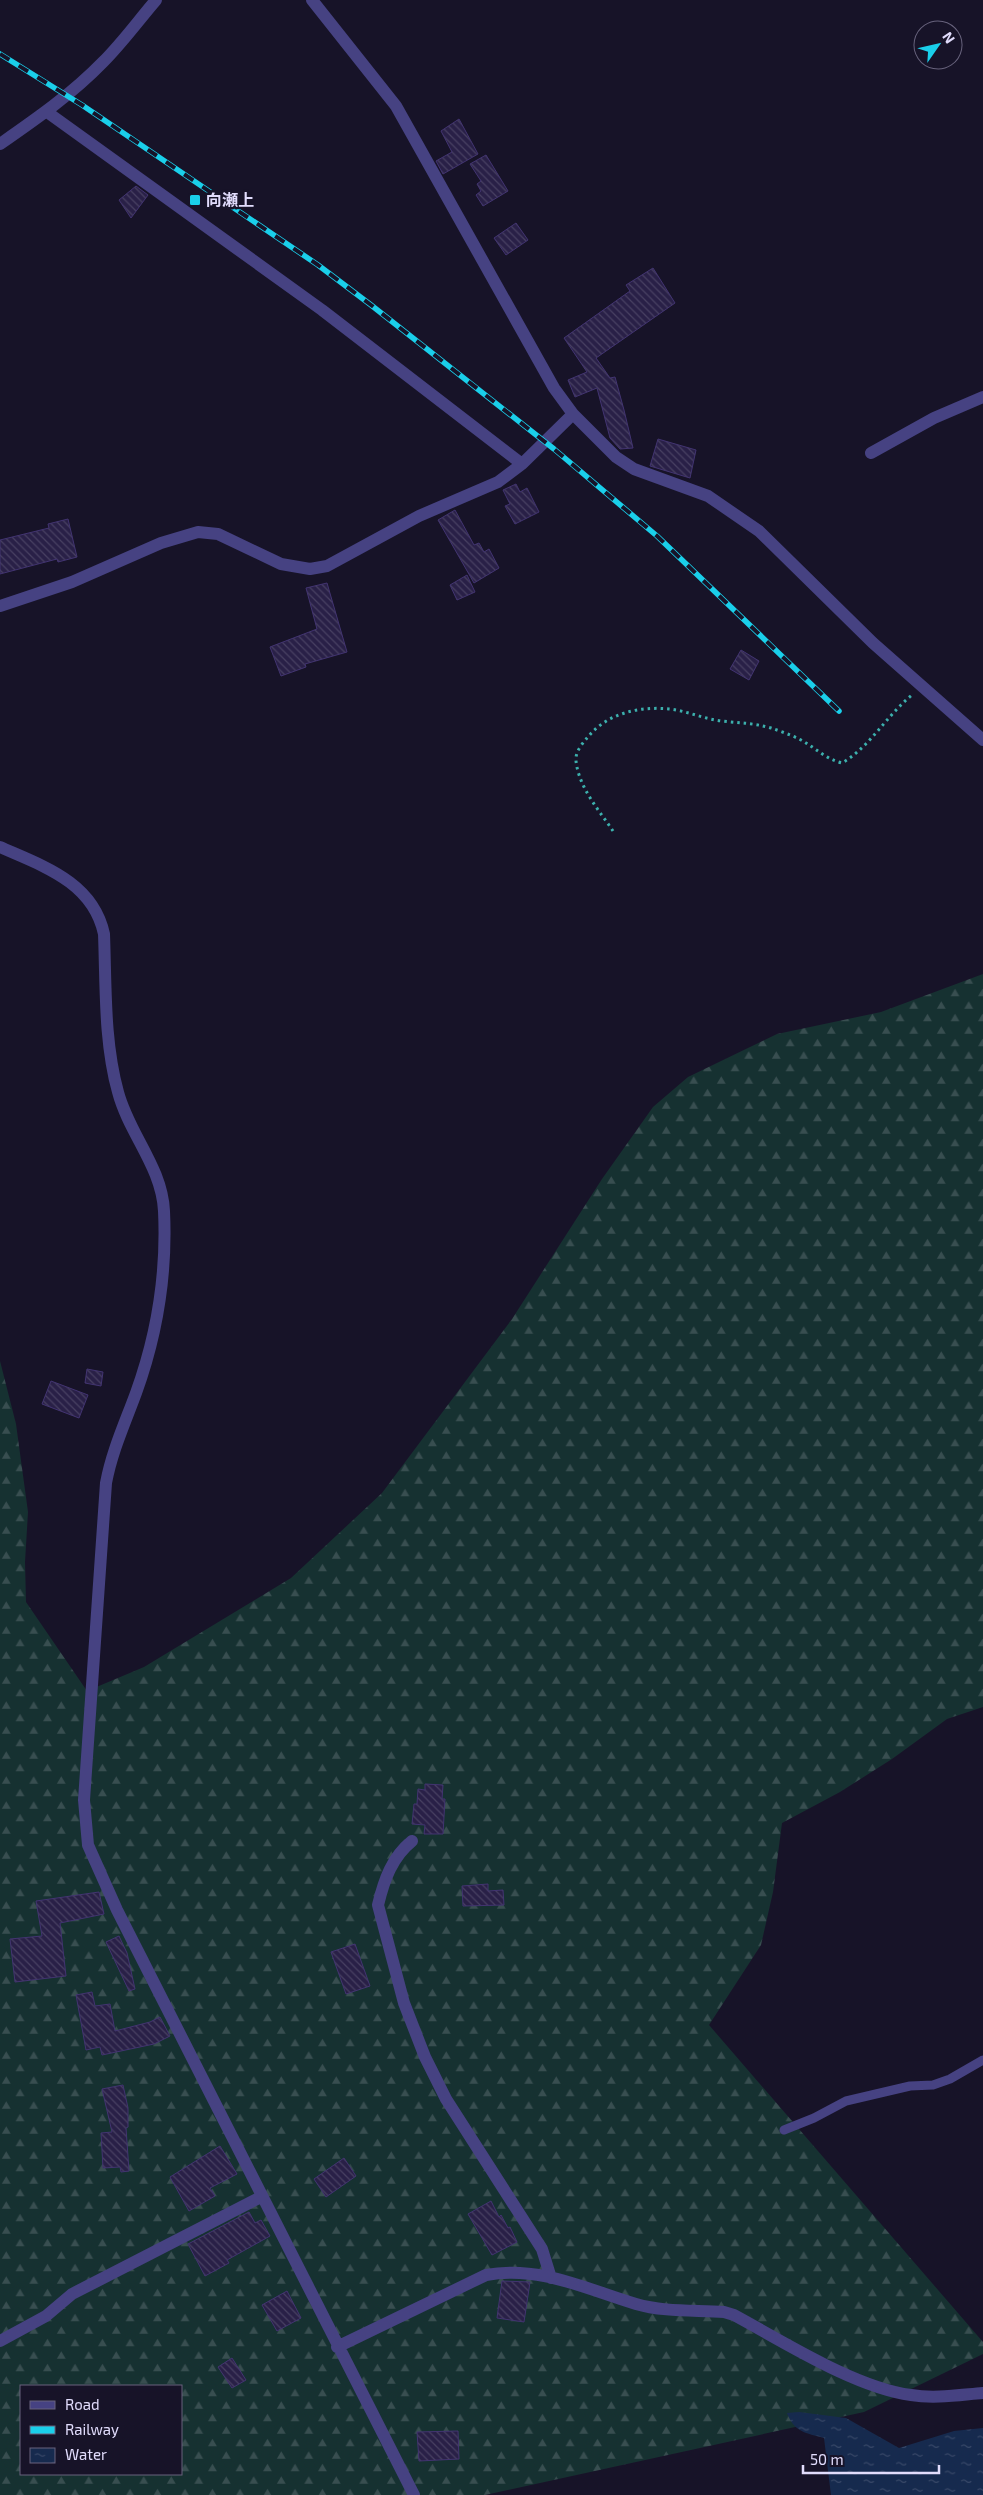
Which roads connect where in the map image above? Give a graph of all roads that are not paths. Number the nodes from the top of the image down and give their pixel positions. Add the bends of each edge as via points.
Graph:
1 (156, 0) edge
2 (312, 0) edge
3 (47, 112) junction
4 (0, 144) edge
5 (983, 397) edge
6 (573, 414) junction
7 (871, 453) dead end
8 (522, 464) junction
9 (0, 606) edge
10 (983, 740) edge
11 (0, 846) edge
12 (412, 1841) dead end
13 (983, 2060) edge
14 (784, 2130) dead end
15 (262, 2197) junction
16 (551, 2278) junction
17 (0, 2341) edge
18 (337, 2347) junction
19 (983, 2393) edge
20 (414, 2495) edge

1 - 3 street via 102,64
2 - 6 street via 396,106 554,388
3 - 4 street
3 - 8 street via 322,310
5 - 7 street via 934,418
6 - 8 street
6 - 10 street via 616,457 634,469 708,496 759,531 873,643
8 - 9 street via 498,482 418,516 327,566 310,569 281,564 218,534 198,532 161,543 72,582
11 - 15 street via 76,885 97,914 104,934 112,1070 124,1111 159,1180 164,1211 160,1300 155,1331 106,1482 84,1800 88,1845 117,1910
12 - 16 street via 393,1863 378,1905 404,2003 446,2099 542,2249
13 - 14 lane via 933,2085 910,2086 846,2101
15 - 17 street via 72,2294 46,2316
15 - 18 street
16 - 18 street via 507,2271 486,2275
16 - 19 street via 577,2283 644,2306 734,2315 816,2359 866,2383 892,2391 924,2397
18 - 20 street

